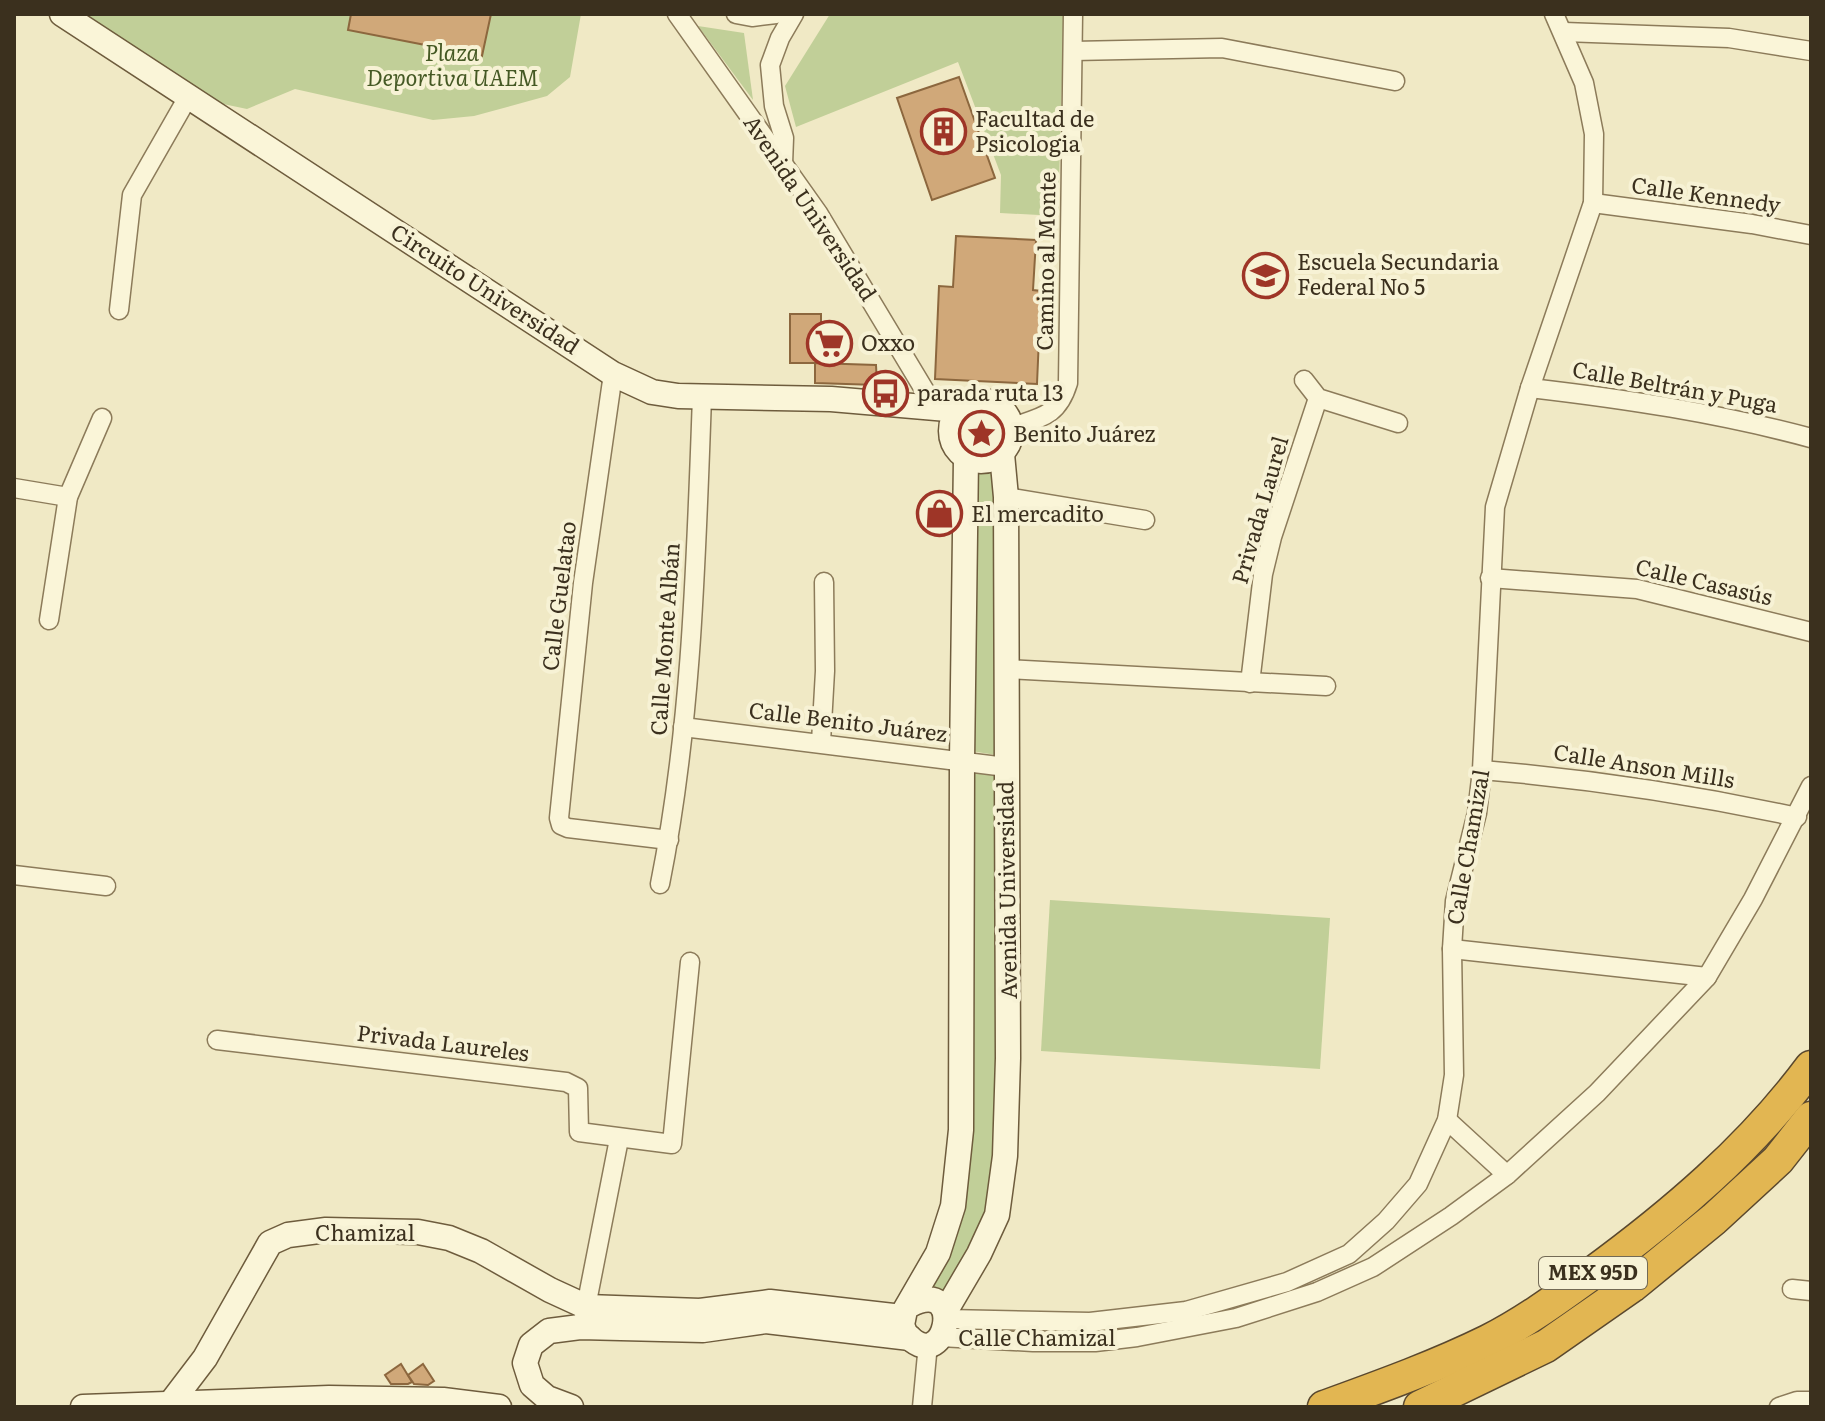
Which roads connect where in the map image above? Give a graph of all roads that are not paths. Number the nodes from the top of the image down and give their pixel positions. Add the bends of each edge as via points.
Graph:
1 (62, 14) edge
2 (677, 14) edge
3 (736, 14) edge
4 (776, 14) edge
5 (794, 14) edge
6 (1073, 14) edge
7 (1554, 14) edge
8 (1564, 32) junction
9 (1073, 51) junction
10 (1811, 51) edge
11 (1395, 81) dead end
12 (188, 97) junction
13 (783, 164) junction
14 (1593, 203) junction
15 (1811, 235) edge
16 (119, 310) dead end
17 (613, 374) junction
18 (1304, 380) dead end
19 (1530, 388) junction
20 (702, 397) junction
21 (1318, 398) junction
22 (934, 406) junction
23 (959, 410) junction
24 (102, 418) dead end
25 (1398, 423) dead end
26 (1012, 427) junction
27 (1811, 438) edge
28 (1002, 454) junction
29 (966, 458) junction
30 (14, 488) edge
31 (68, 497) junction
32 (1006, 497) junction
33 (1145, 520) dead end
34 (1490, 578) junction
35 (824, 582) dead end
36 (49, 620) dead end
37 (1811, 632) edge
38 (1005, 669) junction
39 (1250, 683) junction
40 (1326, 686) dead end
41 (683, 727) junction
42 (821, 742) junction
43 (962, 761) junction
44 (1006, 767) junction
45 (1482, 770) junction
46 (1811, 786) edge
47 (1797, 817) junction
48 (669, 840) junction
49 (14, 875) edge
50 (660, 884) dead end
51 (106, 886) dead end
52 (1452, 949) junction
53 (690, 962) dead end
54 (1707, 977) junction
55 (217, 1040) dead end
56 (1811, 1067) edge
57 (1811, 1118) edge
58 (1447, 1120) junction
59 (619, 1139) junction
60 (1507, 1175) junction
61 (1792, 1289) dead end
62 (1811, 1291) edge
63 (584, 1317) junction
64 (926, 1325) junction
65 (1811, 1401) edge
66 (170, 1404) junction
67 (83, 1407) edge
68 (499, 1407) edge
69 (571, 1407) edge
70 (922, 1407) edge
71 (1324, 1407) edge
72 (1420, 1407) edge
73 (1779, 1407) edge

1 - 12 street, Circuito Universidad
2 - 13 street, Avenida Universidad
3 - 4 street
5 - 13 street via 770,65 784,138
6 - 9 street, Camino al Monte
7 - 8 street, Calle Chamizal
8 - 10 street via 1729,38
8 - 14 street, Calle Chamizal via 1584,83 1594,134
9 - 11 street via 1222,48
9 - 26 street, Camino al Monte via 1068,383 1063,401 1049,414
12 - 16 street via 132,195
12 - 17 street, Circuito Universidad
13 - 22 street, Avenida Universidad
14 - 15 street, Calle Kennedy
14 - 19 street, Calle Chamizal
17 - 20 street, Circuito Universidad via 652,392
17 - 48 street, Calle Guelatao via 583,583 559,818 568,828
18 - 21 street
19 - 27 street, Calle Beltrán y Puga via 1631,400
19 - 34 street, Calle Chamizal via 1495,507
20 - 22 street, Circuito Universidad
20 - 41 street, Calle Monte Albán
21 - 25 street
21 - 39 street, Privada Laurel via 1263,574
22 - 23 street, Circuito Universidad
23 - 26 street via 976,401 995,404
23 - 29 street via 951,436
24 - 31 street
26 - 28 street
28 - 29 street via 985,462
28 - 32 street, Avenida Universidad
29 - 43 street, Avenida Universidad
30 - 31 street
31 - 36 street
32 - 33 street
32 - 38 street, Avenida Universidad
34 - 37 street, Calle Casasús via 1637,589
34 - 45 street, Calle Chamizal
35 - 42 street
38 - 39 street
38 - 44 street, Avenida Universidad
39 - 40 street
41 - 42 street, Calle Benito Juárez
41 - 48 street, Calle Monte Albán
42 - 43 street, Calle Benito Juárez
43 - 44 street, Calle Benito Juárez
43 - 64 street, Avenida Universidad via 961,1130 953,1206 938,1253
44 - 64 street, Avenida Universidad via 1008,1058 997,1215 979,1254
45 - 47 street, Calle Anson Mills via 1614,782
45 - 52 street, Calle Chamizal via 1455,901
46 - 47 street, Calle Chamizal
47 - 54 street, Calle Chamizal
48 - 50 street, Calle Monte Albán
49 - 51 street
52 - 54 street
52 - 58 street, Calle Chamizal via 1454,1075
53 - 59 street via 672,1144
54 - 60 street, Calle Chamizal via 1597,1093
55 - 59 street, Privada Laureles via 566,1082 580,1095 579,1132
56 - 71 highway, MEX 95D via 1781,1107 1726,1163 1645,1235 1558,1298 1489,1340
57 - 72 highway, MEX 95D via 1778,1160 1632,1286 1546,1346
58 - 60 street
58 - 64 street, Calle Chamizal via 1418,1184 1386,1221 1349,1254 1287,1282 1186,1311 1090,1322
59 - 63 street
60 - 64 street, Calle Chamizal via 1373,1267 1236,1318 1095,1342 1020,1342
61 - 62 street
63 - 64 street, Calle Chamizal via 703,1330 766,1321
63 - 66 street, Chamizal via 550,1290 449,1238 342,1230 288,1235 270,1243 205,1358
63 - 69 street, Calle Chamizal via 531,1345 525,1363 532,1385
64 - 70 street
65 - 73 street
66 - 67 street
66 - 68 street via 329,1398 443,1400

